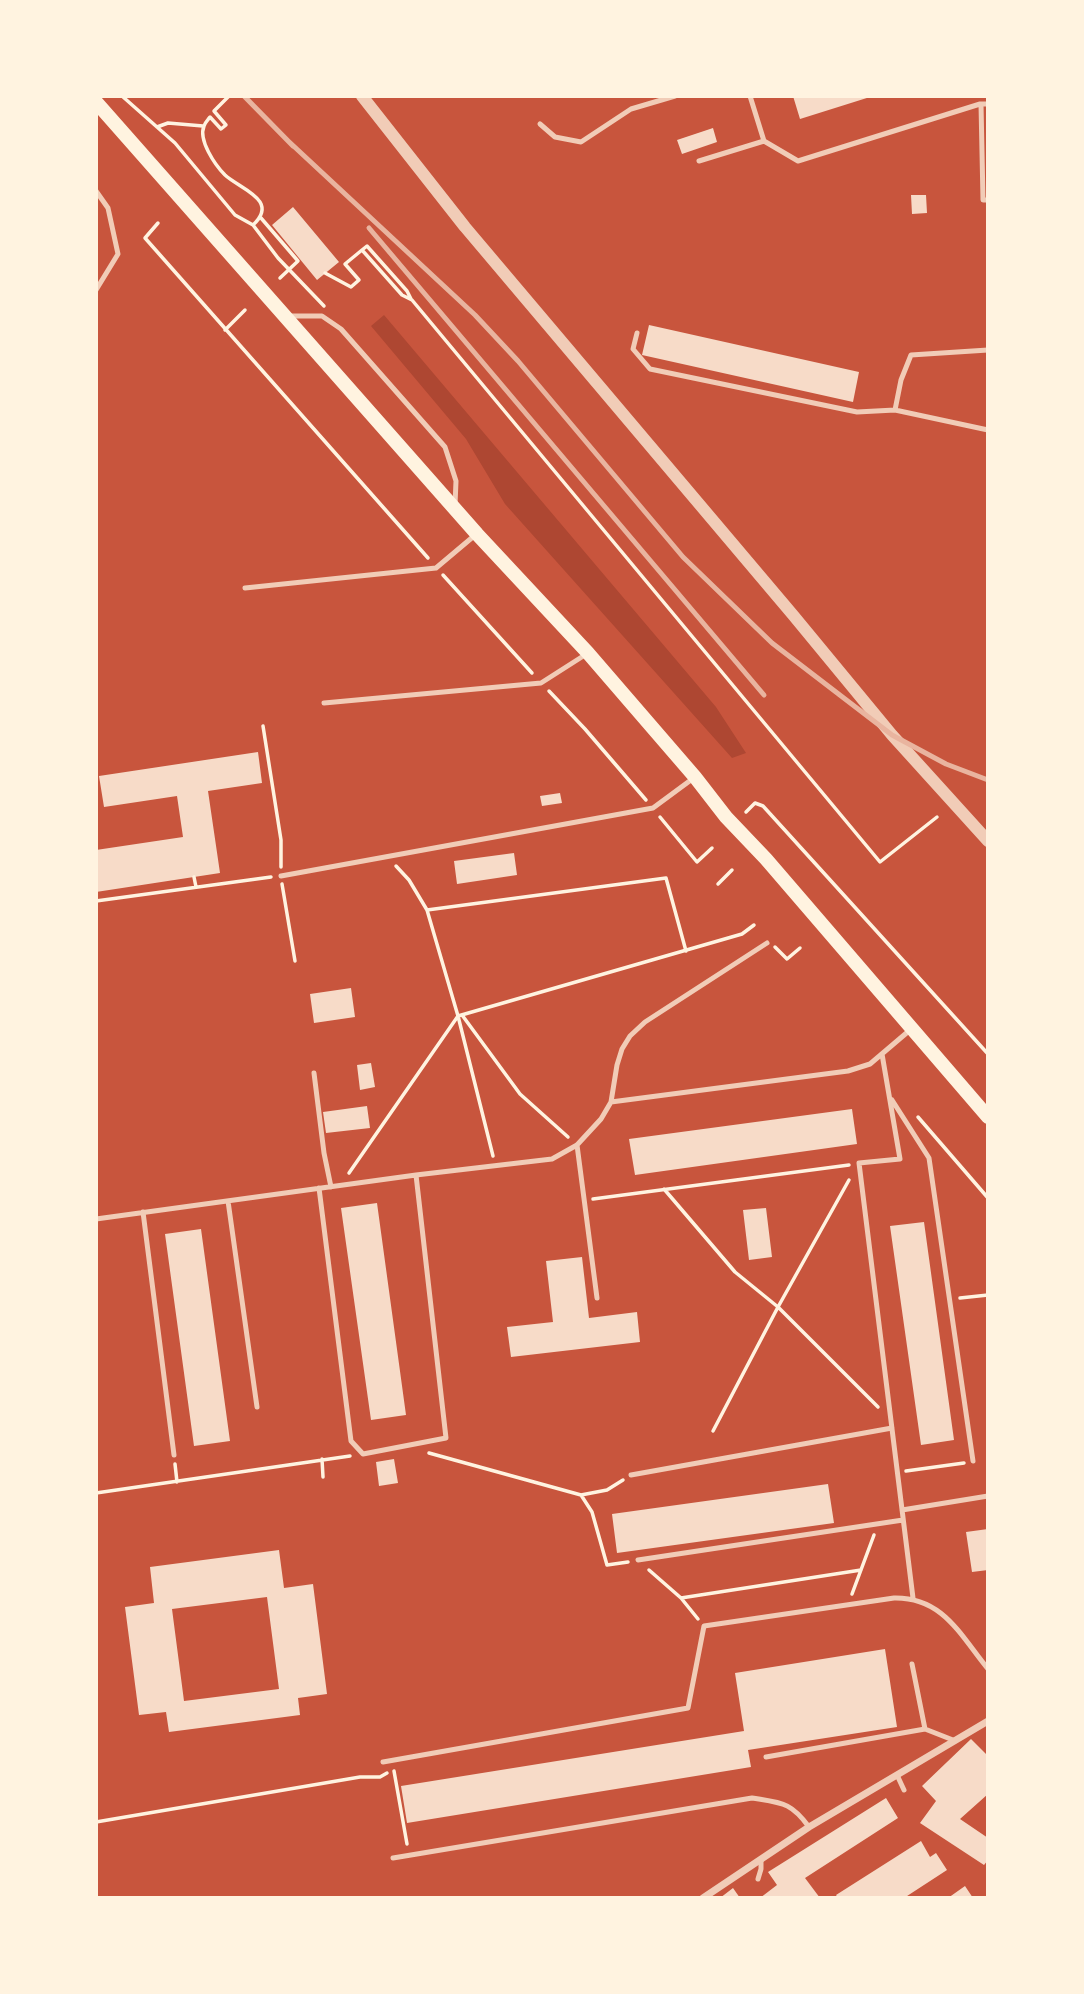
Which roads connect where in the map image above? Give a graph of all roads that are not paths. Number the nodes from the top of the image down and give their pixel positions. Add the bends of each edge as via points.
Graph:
1 (362, 96) edge
2 (675, 96) edge
3 (750, 96) edge
4 (96, 102) edge
5 (988, 102) edge
6 (980, 104) junction
7 (540, 124) dead end
8 (764, 141) junction
9 (699, 161) dead end
10 (96, 191) edge
11 (988, 200) edge
12 (96, 290) edge
13 (283, 316) junction
14 (637, 333) dead end
15 (988, 350) edge
16 (895, 410) junction
17 (988, 430) edge
18 (454, 509) junction
19 (477, 534) junction
20 (245, 589) dead end
21 (588, 653) junction
22 (324, 704) dead end
23 (695, 777) junction
24 (988, 841) edge
25 (281, 876) road end
26 (767, 943) road end
27 (913, 1028) junction
28 (882, 1054) junction
29 (314, 1073) dead end
30 (890, 1098) junction
31 (611, 1102) junction
32 (988, 1117) edge
33 (577, 1144) junction
34 (416, 1175) junction
35 (331, 1187) junction
36 (319, 1188) junction
37 (228, 1201) junction
38 (143, 1212) junction
39 (96, 1219) edge
40 (597, 1298) dead end
41 (257, 1407) dead end
42 (892, 1428) junction
43 (174, 1455) road end
44 (973, 1461) road end
45 (631, 1475) road end
46 (988, 1496) edge
47 (902, 1510) junction
48 (903, 1520) junction
49 (638, 1560) road end
50 (912, 1598) junction
51 (912, 1664) dead end
52 (988, 1669) edge
53 (988, 1721) edge
54 (925, 1729) junction
55 (953, 1740) junction
56 (766, 1757) dead end
57 (383, 1762) dead end
58 (897, 1775) junction
59 (904, 1790) dead end
60 (810, 1827) junction
61 (393, 1858) dead end
62 (761, 1860) junction
63 (758, 1879) dead end
64 (703, 1898) edge

1 - 24 street via 474,237 892,735
2 - 7 lane via 631,109 581,142 555,137
3 - 8 lane
4 - 13 main road
5 - 6 lane
6 - 8 lane via 798,162
6 - 11 lane via 983,200
8 - 9 lane
10 - 12 lane via 108,208 118,254
13 - 18 main road
13 - 18 lane via 322,316 341,329 445,447 456,481
14 - 16 lane via 633,349 650,369 857,412
15 - 16 lane via 911,355
16 - 17 lane
18 - 19 main road
19 - 20 lane via 436,568
19 - 21 main road
21 - 22 lane via 541,683
21 - 23 main road
23 - 25 lane via 653,808
23 - 27 main road
26 - 31 lane via 630,1036 617,1065
27 - 28 lane
27 - 32 main road
28 - 30 lane
28 - 31 lane via 870,1064 848,1071
29 - 35 lane
30 - 42 lane via 900,1159 859,1163
30 - 44 lane via 929,1158
31 - 33 lane
33 - 34 lane via 552,1159
33 - 40 lane
34 - 35 lane
34 - 36 lane via 446,1438 363,1454 351,1441
35 - 36 lane
36 - 37 lane
37 - 38 lane
37 - 41 lane
38 - 39 lane
38 - 43 lane
42 - 45 lane
42 - 47 lane
46 - 47 lane
47 - 48 lane
48 - 49 lane
48 - 50 lane
50 - 52 lane via 940,1610
50 - 57 lane via 704,1626 688,1708
51 - 54 lane
53 - 55 street
54 - 55 lane
54 - 56 lane
55 - 58 street
58 - 59 lane
58 - 60 street
60 - 61 lane via 796,1809 752,1798
60 - 62 street
62 - 63 lane
62 - 64 street

